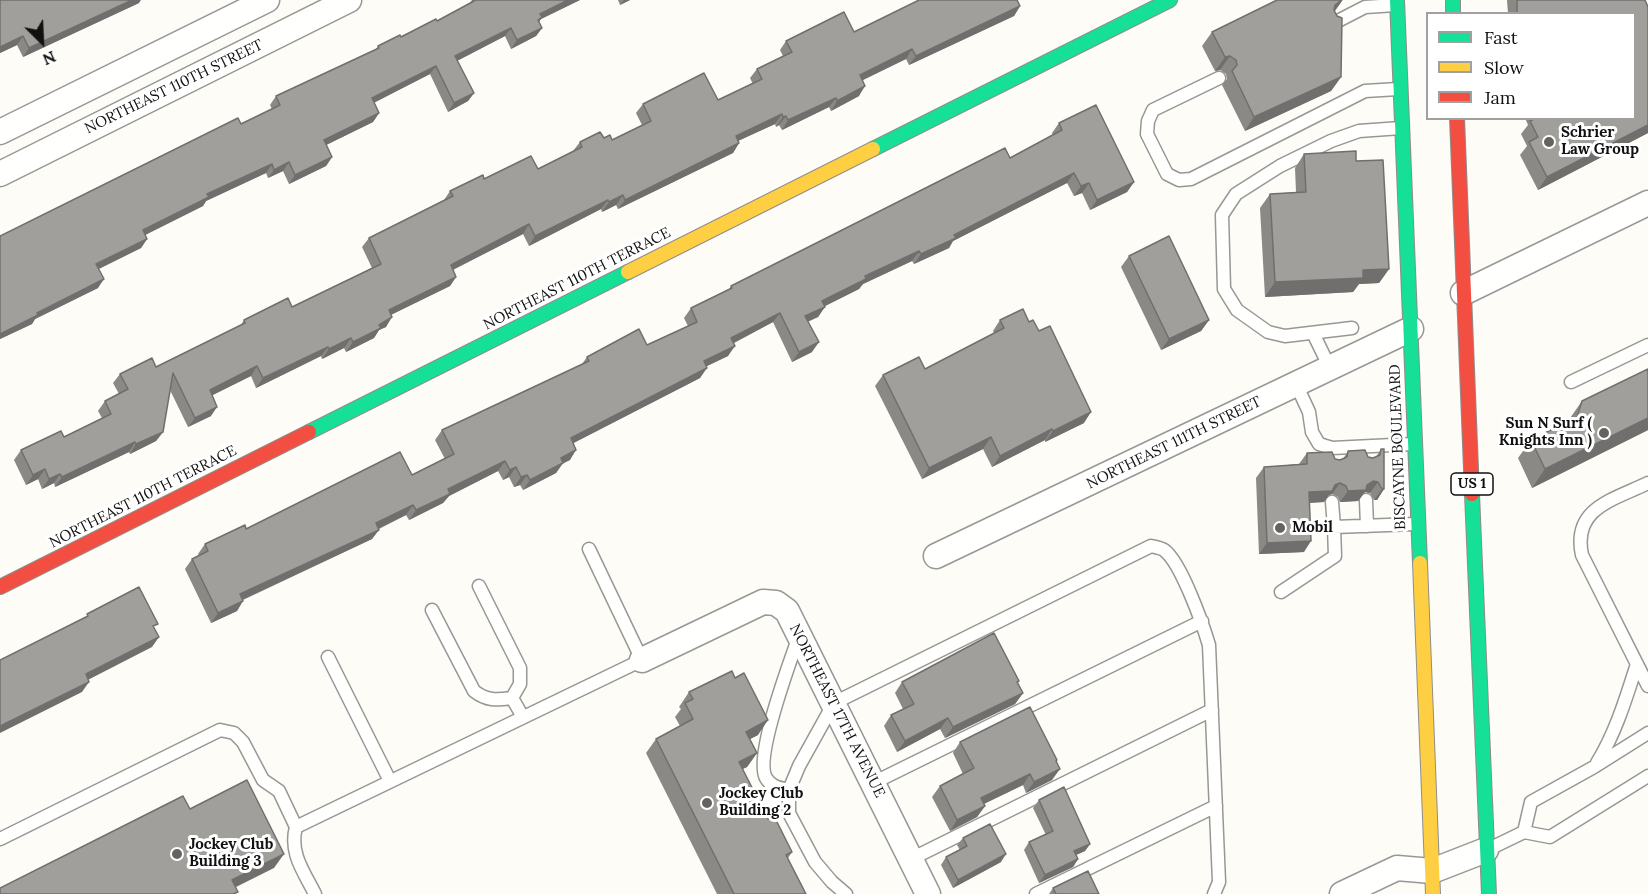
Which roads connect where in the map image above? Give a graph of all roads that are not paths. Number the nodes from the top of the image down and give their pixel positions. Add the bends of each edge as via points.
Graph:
1 (267, 0) edge
2 (349, 0) edge
3 (1170, 0) edge
4 (1397, 2) edge
5 (1332, 24) edge
6 (1219, 78) dead end
7 (1401, 88) junction
8 (1457, 120) edge
9 (1402, 128) junction
10 (0, 132) edge
11 (0, 174) edge
12 (1648, 204) edge
13 (1463, 293) junction
14 (1352, 327) dead end
15 (1411, 329) junction
16 (1313, 333) junction
17 (1648, 345) edge
18 (1330, 368) junction
19 (1571, 382) dead end
20 (1296, 384) junction
21 (1413, 444) junction
22 (1365, 446) junction
23 (1332, 448) junction
24 (1365, 461) edge
25 (1332, 463) edge
26 (1648, 483) edge
27 (1366, 501) edge
28 (1332, 502) edge
29 (1416, 524) junction
30 (1367, 526) junction
31 (1334, 527) junction
32 (589, 549) dead end
33 (936, 556) dead end
34 (479, 586) dead end
35 (0, 587) edge
36 (1281, 592) dead end
37 (432, 610) dead end
38 (1202, 621) junction
39 (799, 634) junction
40 (328, 657) dead end
41 (642, 660) junction
42 (1637, 664) junction
43 (1648, 686) edge
44 (512, 698) junction
45 (834, 703) junction
46 (1212, 710) junction
47 (523, 717) junction
48 (1648, 733) edge
49 (1594, 767) junction
50 (1648, 776) edge
51 (390, 781) junction
52 (873, 783) junction
53 (789, 790) junction
54 (1216, 806) junction
55 (296, 827) junction
56 (1524, 832) junction
57 (0, 839) edge
58 (1486, 850) junction
59 (911, 859) junction
60 (1432, 883) edge
61 (315, 894) edge
62 (846, 894) edge
63 (927, 894) edge
64 (1036, 894) edge
65 (1214, 894) edge
66 (1342, 894) edge
67 (1419, 894) edge
68 (1489, 894) edge

1 - 10 street
2 - 11 street, NORTHEAST 110TH STREET
3 - 35 main road, NORTHEAST 110TH TERRACE
4 - 5 lane via 1365,7
4 - 7 main road, BISCAYNE BOULEVARD
6 - 7 lane via 1153,110 1148,121 1147,134 1167,174 1179,180 1191,179 1365,91
7 - 9 main road, BISCAYNE BOULEVARD
8 - 13 main road, US 1
9 - 15 main road, BISCAYNE BOULEVARD
9 - 16 lane via 1359,131 1330,141 1280,166 1236,195 1222,215 1224,288 1237,310 1268,332 1285,336
12 - 13 street
13 - 58 main road, US 1
14 - 16 lane
15 - 18 street, NORTHEAST 111TH STREET
15 - 21 main road, BISCAYNE BOULEVARD
16 - 18 lane
17 - 19 lane
18 - 20 street, NORTHEAST 111TH STREET
20 - 23 lane via 1309,412 1312,432 1319,444
20 - 33 street, NORTHEAST 111TH STREET
21 - 22 lane
21 - 29 main road, BISCAYNE BOULEVARD
22 - 23 lane
22 - 24 lane
23 - 25 lane
26 - 42 lane via 1592,511 1579,540 1582,555
27 - 30 lane
28 - 31 lane
29 - 30 lane
29 - 60 main road, BISCAYNE BOULEVARD
30 - 31 lane
31 - 36 lane via 1335,556
32 - 41 lane
34 - 44 lane via 520,668 520,684
37 - 44 lane via 474,691 483,698
38 - 45 lane via 1173,559 1163,549 1150,546
38 - 46 lane via 1209,645
38 - 52 lane
39 - 41 street, NORTHEAST 17TH AVENUE via 787,611 776,603 763,602
39 - 45 street, NORTHEAST 17TH AVENUE
39 - 53 lane via 765,745 762,767 771,785
40 - 51 lane
41 - 47 lane
42 - 43 lane
42 - 49 lane via 1608,745
44 - 47 lane
45 - 52 street, NORTHEAST 17TH AVENUE
45 - 53 lane
46 - 54 lane
46 - 59 lane
47 - 51 lane
48 - 49 lane
49 - 56 lane via 1531,802
50 - 56 lane via 1550,837
51 - 55 lane
52 - 59 street, NORTHEAST 17TH AVENUE
53 - 62 lane via 789,813 815,862
54 - 64 lane
54 - 65 lane via 1220,882
55 - 57 lane via 279,791 263,780 243,741 234,733 220,730
55 - 61 lane via 294,852
56 - 58 lane
58 - 60 street
58 - 68 main road, US 1
59 - 63 street, NORTHEAST 17TH AVENUE
60 - 66 street via 1397,868
60 - 67 street

